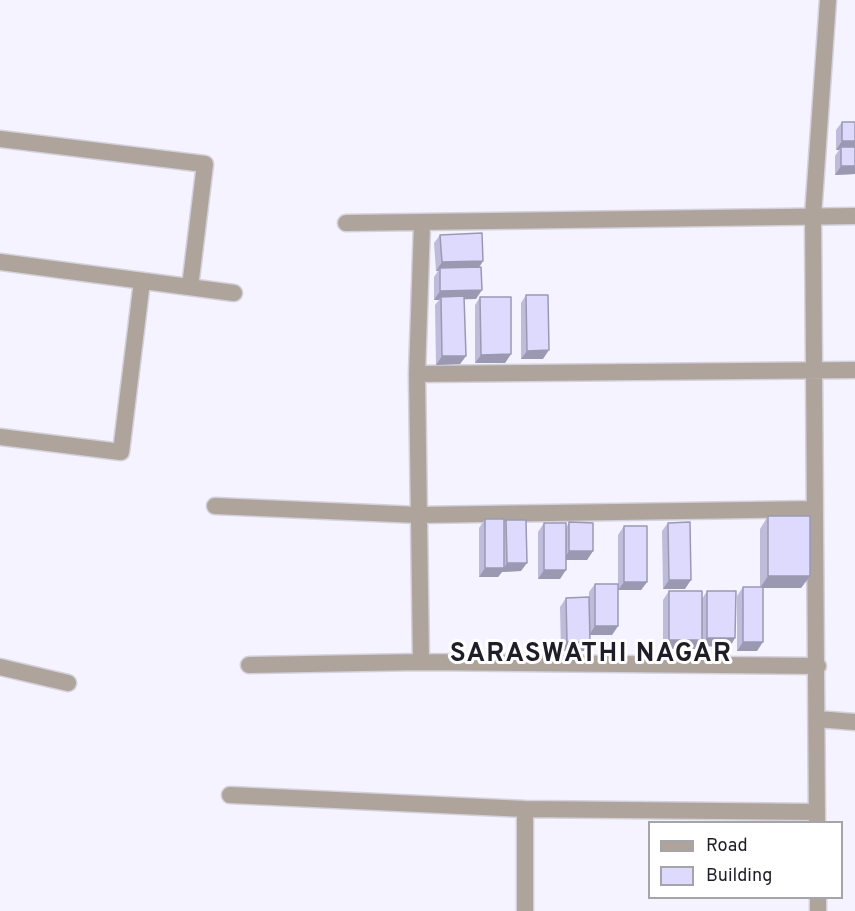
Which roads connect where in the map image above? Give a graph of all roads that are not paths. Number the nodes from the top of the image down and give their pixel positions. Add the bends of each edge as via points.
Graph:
1 (828, 0) edge
2 (0, 139) edge
3 (813, 216) junction
4 (855, 216) edge
5 (346, 223) dead end
6 (422, 224) junction
7 (0, 262) edge
8 (142, 281) junction
9 (190, 287) junction
10 (234, 293) dead end
11 (814, 369) junction
12 (855, 370) edge
13 (417, 374) junction
14 (0, 437) edge
15 (215, 506) dead end
16 (815, 509) junction
17 (418, 515) junction
18 (421, 662) junction
19 (249, 664) dead end
20 (0, 666) edge
21 (818, 666) junction
22 (68, 683) dead end
23 (817, 719) junction
24 (855, 722) edge
25 (230, 795) dead end
26 (525, 809) junction
27 (817, 817) edge
28 (525, 911) edge

1 - 3 street
2 - 9 street via 206,164
3 - 4 street
3 - 6 street
3 - 11 street
5 - 6 street
6 - 13 street
7 - 8 street
8 - 9 street
8 - 14 street via 121,452
9 - 10 street
11 - 12 street
11 - 13 street
11 - 16 street
13 - 17 street
15 - 17 street
16 - 17 street
16 - 21 street
17 - 18 street
18 - 19 street
18 - 21 street
20 - 22 street
21 - 23 street
23 - 24 street
23 - 27 street
25 - 26 street
26 - 27 street
26 - 28 street

